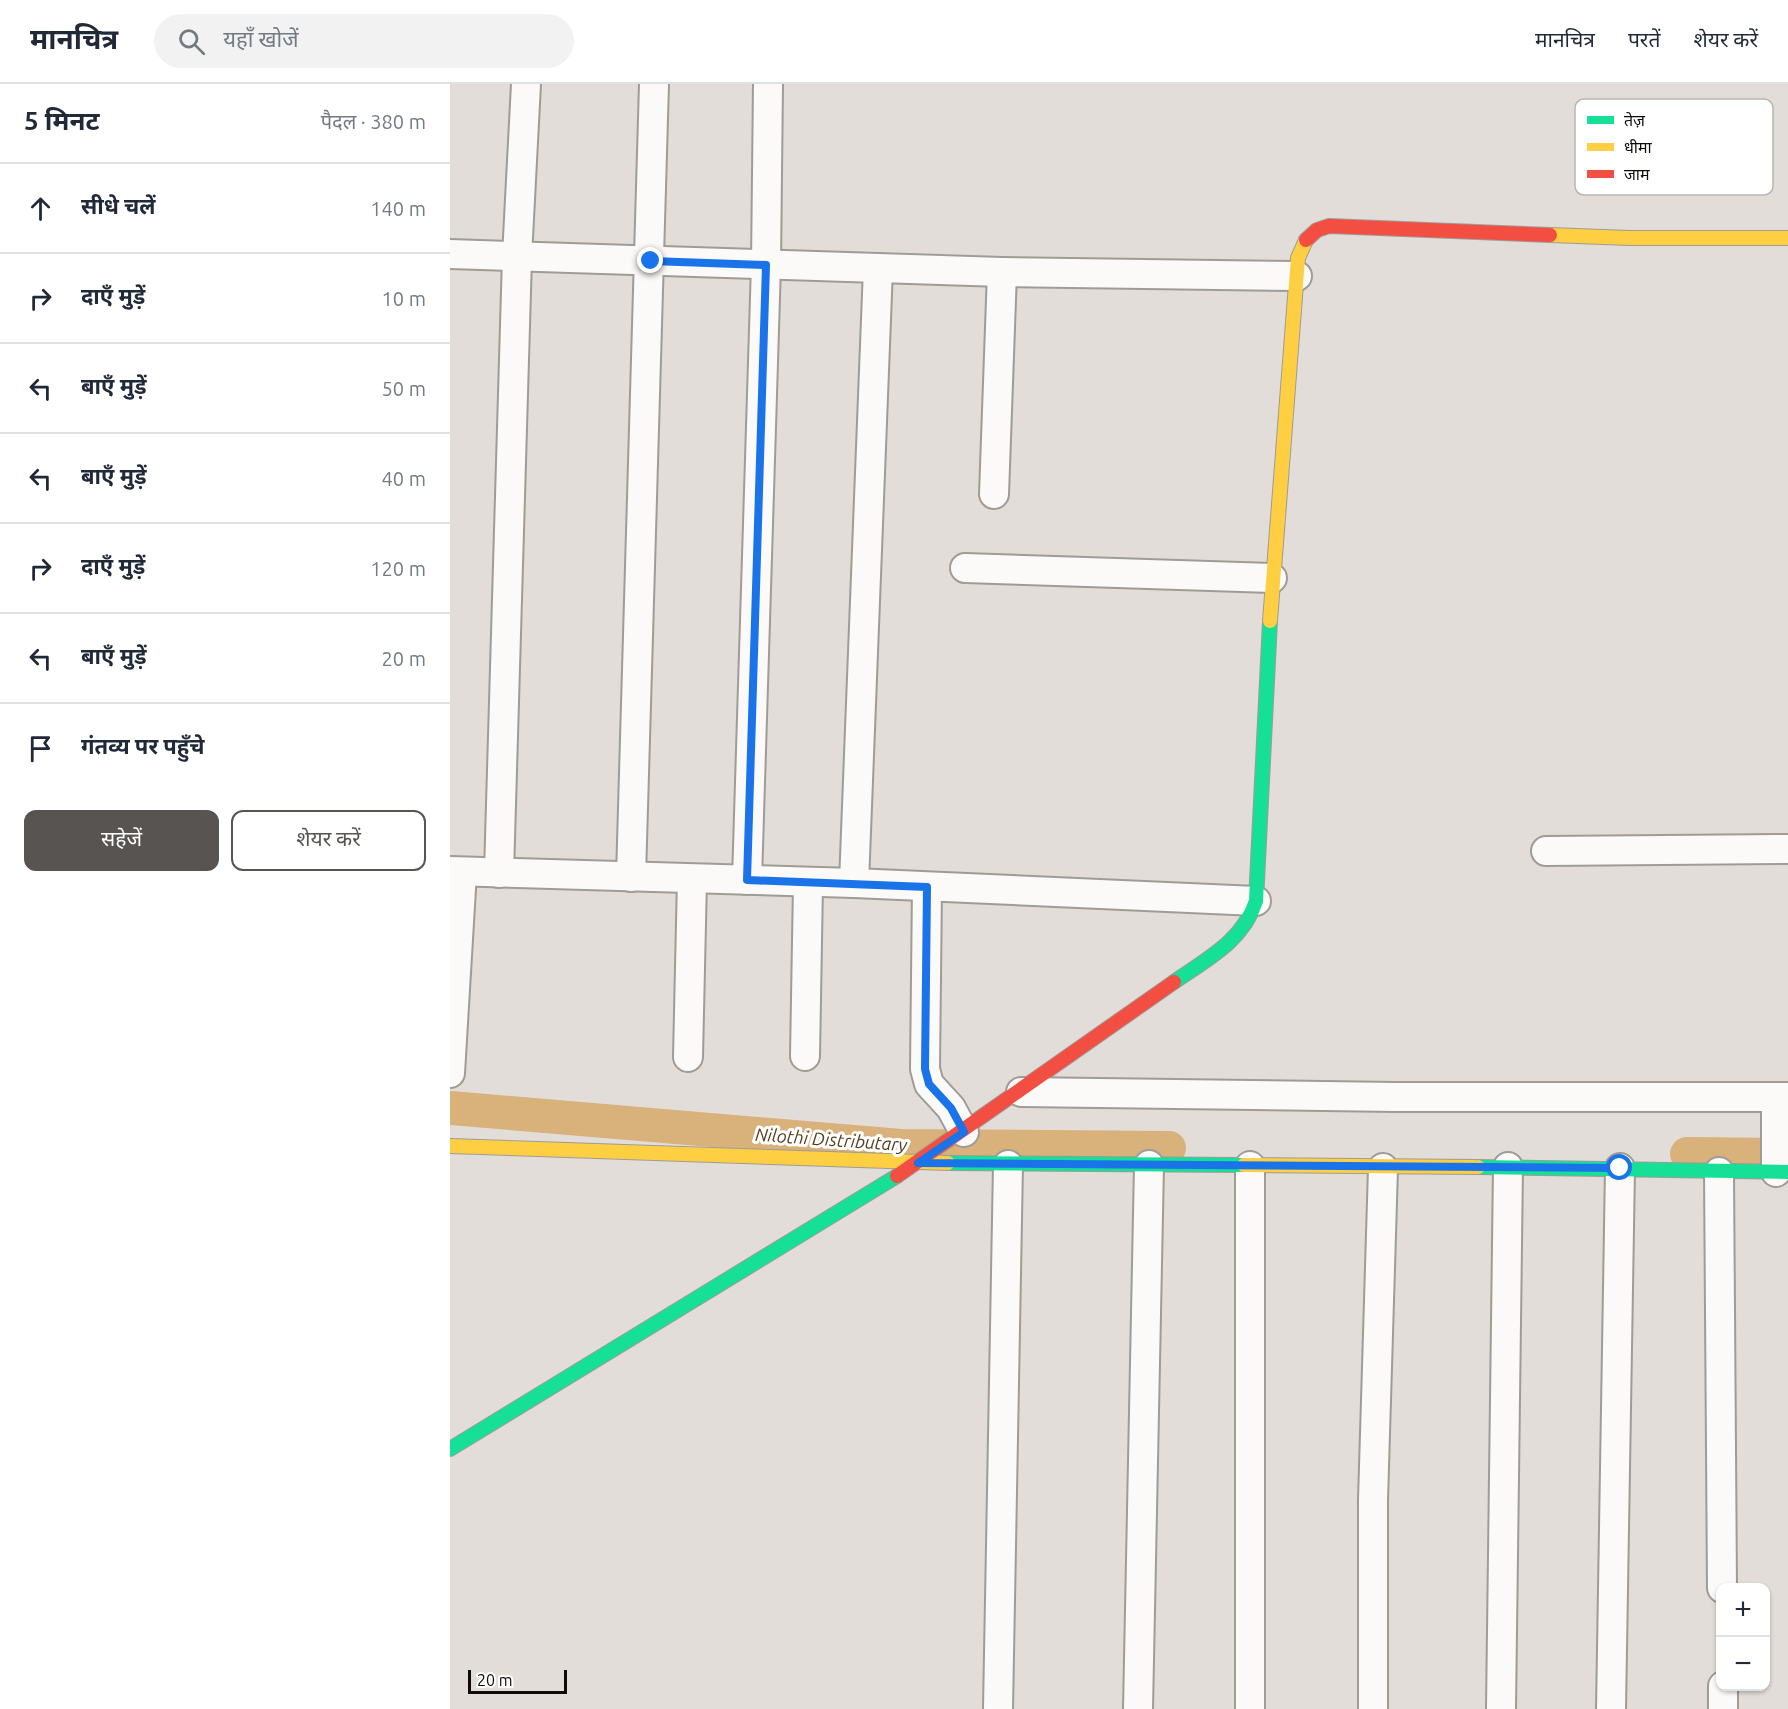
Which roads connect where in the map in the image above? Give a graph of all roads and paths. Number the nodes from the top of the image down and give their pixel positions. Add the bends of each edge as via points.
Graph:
1 (526, 84) edge
2 (654, 84) edge
3 (768, 84) edge
4 (1788, 238) edge
5 (450, 254) edge
6 (517, 257) junction
7 (651, 261) junction
8 (766, 265) junction
9 (878, 268) junction
10 (1002, 272) junction
11 (1296, 276) junction
12 (994, 494) dead end
13 (965, 568) dead end
14 (1272, 578) junction
15 (1788, 849) edge
16 (1546, 851) dead end
17 (456, 871) edge
18 (498, 873) junction
19 (631, 877) junction
20 (692, 879) junction
21 (747, 880) junction
22 (854, 883) junction
23 (808, 884) junction
24 (927, 887) junction
25 (1256, 901) junction
26 (805, 1056) dead end
27 (688, 1057) dead end
28 (450, 1074) edge
29 (1021, 1092) junction
30 (1780, 1102) edge
31 (962, 1133) junction
32 (450, 1146) edge
33 (919, 1162) junction
34 (1008, 1165) junction
35 (1149, 1165) junction
36 (1250, 1167) junction
37 (1508, 1167) junction
38 (1780, 1167) edge
39 (1383, 1168) junction
40 (1620, 1168) junction
41 (1719, 1172) junction
42 (450, 1449) edge
43 (1722, 1583) edge
44 (1723, 1691) edge
45 (998, 1709) edge
46 (1138, 1709) edge
47 (1250, 1709) edge
48 (1373, 1709) edge
49 (1501, 1709) edge
50 (1611, 1709) edge
51 (1723, 1709) edge

1 - 6 street
2 - 7 street
3 - 8 street
4 - 11 street via 1630,238 1329,226 1316,230 1301,243
5 - 6 street
6 - 7 street
6 - 18 street
7 - 8 street
7 - 19 street
8 - 9 street
8 - 21 street
9 - 10 street
9 - 22 street
10 - 11 street
10 - 12 street
11 - 14 street
13 - 14 street
14 - 25 street
15 - 16 street
17 - 18 street
17 - 28 street
18 - 19 street
19 - 20 street
20 - 21 street
20 - 27 street
21 - 23 street
22 - 23 street
22 - 24 street
23 - 26 street
24 - 25 street
24 - 31 street via 925,1069 929,1084 951,1108
25 - 29 street via 1235,939
29 - 30 street
29 - 31 street
30 - 38 street
31 - 33 street
32 - 33 street
33 - 34 street
33 - 42 street
34 - 35 street
34 - 45 street
35 - 36 street
35 - 46 street
36 - 39 street
36 - 47 street
37 - 39 street
37 - 40 street
37 - 49 street
38 - 41 street
39 - 48 street via 1373,1500
40 - 41 street
40 - 50 street
41 - 43 street
44 - 51 street

